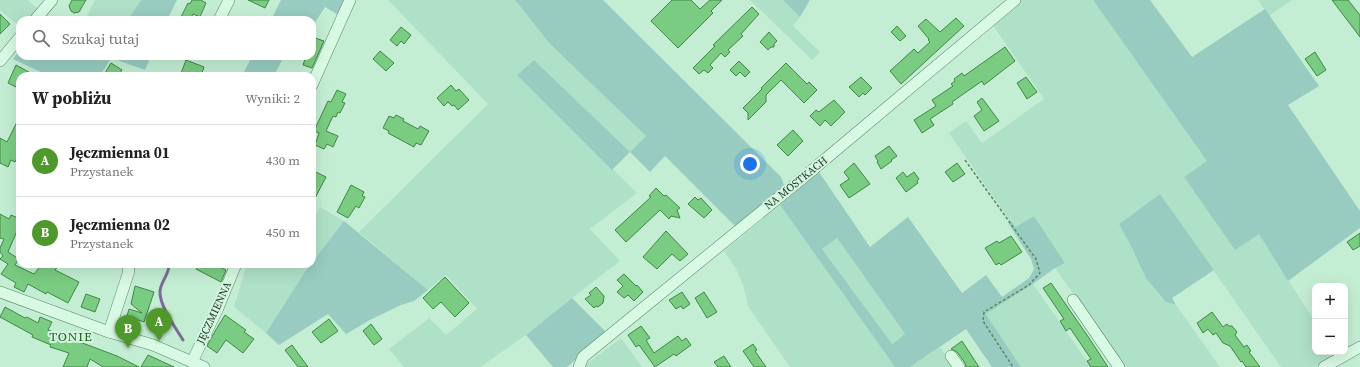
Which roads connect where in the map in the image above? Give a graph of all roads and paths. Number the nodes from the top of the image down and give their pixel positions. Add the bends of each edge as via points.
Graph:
1 (52, 0) edge
2 (229, 0) edge
3 (350, 0) edge
4 (1015, 0) edge
5 (38, 16) edge
6 (221, 16) edge
7 (16, 42) edge
8 (0, 61) edge
9 (316, 76) edge
10 (965, 160) dead end
11 (128, 268) edge
12 (234, 268) edge
13 (0, 292) edge
14 (1073, 300) dead end
15 (109, 332) junction
16 (1360, 347) edge
17 (951, 356) dead end
18 (192, 362) junction
19 (204, 367) edge
20 (579, 367) edge
21 (959, 367) edge
22 (1013, 367) edge
23 (1119, 367) edge
24 (1324, 367) edge

1 - 5 street
2 - 6 street
3 - 9 street
4 - 20 street, NA MOSTKACH via 804,177 583,357
7 - 8 street
10 - 22 path via 1039,265 1040,273 1029,285 984,312 983,321
11 - 15 street
12 - 18 street, JĘCZMIENNA
13 - 15 street
14 - 23 street
15 - 18 street via 153,345
16 - 24 street
17 - 21 street
18 - 19 street

